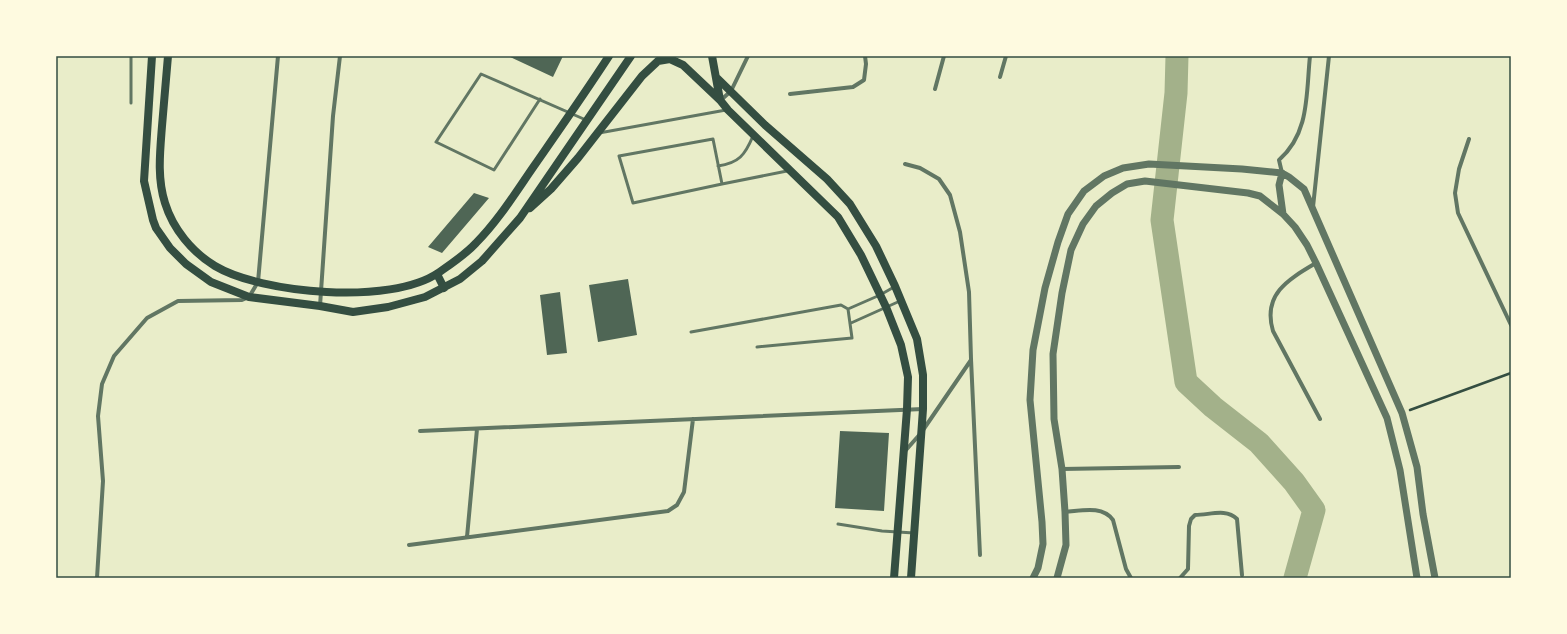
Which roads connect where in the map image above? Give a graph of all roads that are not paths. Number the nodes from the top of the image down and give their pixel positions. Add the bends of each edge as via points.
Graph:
1 (131, 56) edge
2 (152, 56) edge
3 (168, 56) edge
4 (278, 56) edge
5 (340, 56) edge
6 (610, 56) edge
7 (631, 56) edge
8 (712, 56) edge
9 (748, 56) edge
10 (865, 56) edge
11 (944, 56) edge
12 (1006, 56) edge
13 (1310, 56) edge
14 (1329, 56) edge
15 (1000, 77) dead end
16 (717, 78) junction
17 (935, 89) dead end
18 (731, 91) junction
19 (790, 94) dead end
20 (540, 99) junction
21 (720, 100) junction
22 (131, 103) dead end
23 (728, 110) junction
24 (571, 113) junction
25 (587, 120) junction
26 (598, 133) junction
27 (753, 136) junction
28 (1469, 140) dead end
29 (905, 164) dead end
30 (718, 166) junction
31 (790, 170) junction
32 (1282, 173) junction
33 (722, 184) junction
34 (1313, 209) junction
35 (1283, 214) junction
36 (520, 218) junction
37 (1316, 263) junction
38 (436, 274) junction
39 (258, 282) junction
40 (895, 286) junction
41 (444, 288) junction
42 (320, 292) junction
43 (880, 295) junction
44 (249, 297) junction
45 (901, 300) junction
46 (320, 306) junction
47 (886, 307) junction
48 (848, 310) junction
49 (851, 323) junction
50 (1511, 325) edge
51 (691, 332) dead end
52 (756, 348) dead end
53 (971, 359) junction
54 (923, 409) junction
55 (907, 410) junction
56 (693, 419) junction
57 (1320, 419) dead end
58 (477, 429) junction
59 (420, 431) dead end
60 (921, 433) junction
61 (904, 451) junction
62 (1179, 468) dead end
63 (1062, 469) junction
64 (1065, 512) junction
65 (838, 524) dead end
66 (897, 532) junction
67 (914, 533) junction
68 (467, 537) junction
69 (409, 545) dead end
70 (980, 555) dead end
71 (1242, 575) dead end
72 (97, 578) edge
73 (894, 578) edge
74 (911, 578) edge
75 (1033, 578) edge
76 (1057, 578) edge
77 (1131, 578) edge
78 (1180, 578) edge
79 (1417, 578) edge
80 (1435, 578) edge

1 - 22 lane
2 - 44 main road via 144,181 156,228 170,248 186,264 211,282
3 - 39 main road via 159,161 160,185 165,204 192,248 225,271
4 - 39 street
5 - 42 street
6 - 24 main road
7 - 25 main road
8 - 16 main road
9 - 18 street
10 - 19 street via 864,80 854,87
11 - 17 street
12 - 15 street
13 - 32 street via 1303,124 1294,143 1279,160
14 - 34 street
16 - 18 main road
16 - 21 main road
18 - 21 street
18 - 40 main road via 744,106 827,179 850,204 876,246
20 - 20 lane via 494,170 436,142 481,74
20 - 24 lane
21 - 23 main road
21 - 26 main road via 683,65 670,59 658,61 642,76
23 - 26 lane
23 - 27 main road
24 - 25 lane
24 - 38 main road via 483,235
25 - 36 main road
26 - 36 main road via 551,190
27 - 30 lane via 747,151 731,165
27 - 31 main road
28 - 50 street via 1459,169 1455,193 1458,213
29 - 53 street via 920,168 939,178 950,195 960,232 969,292
30 - 33 lane
30 - 33 lane via 712,139 619,156 633,203
31 - 33 lane
31 - 43 main road via 838,217 861,255
32 - 34 street via 1304,189
32 - 35 street via 1279,185
32 - 75 street via 1149,164 1123,168 1104,176 1084,192 1068,214 1045,288 1033,350 1030,400 1043,544
34 - 80 street via 1402,413 1417,467
35 - 37 street via 1295,227
35 - 63 street via 1260,196 1145,181 1127,184 1096,206 1083,224 1071,250 1053,354 1054,418
36 - 41 main road via 482,261
37 - 57 street via 1299,272 1277,292 1271,307 1270,320 1273,331
37 - 79 street via 1387,418 1400,470
38 - 41 main road
38 - 42 main road via 394,290
39 - 42 main road
39 - 44 street
40 - 43 lane
40 - 45 main road
41 - 46 main road via 425,297 372,310 353,312
42 - 46 street
43 - 47 main road
43 - 48 lane
44 - 46 main road
44 - 72 street via 232,301 178,301 147,318 114,356 102,384 98,416 102,481
45 - 47 lane
45 - 54 main road via 917,339 923,375
47 - 49 lane
47 - 55 main road via 901,345 908,378
48 - 49 lane
48 - 51 lane via 841,305
49 - 52 lane via 852,338
53 - 60 street
53 - 70 street
54 - 55 street
54 - 60 main road
55 - 56 street
55 - 61 main road
56 - 58 street
56 - 68 street via 684,492 677,505 668,511
58 - 59 street
58 - 68 street
60 - 61 street
60 - 67 main road
61 - 66 main road
62 - 63 street
63 - 64 street
64 - 76 street via 1066,545
64 - 77 street via 1098,510 1108,513 1113,520 1126,569
65 - 66 lane
66 - 67 lane
66 - 73 main road
67 - 74 main road
68 - 69 street
71 - 78 street via 1237,519 1227,512 1195,515 1191,519 1188,569

